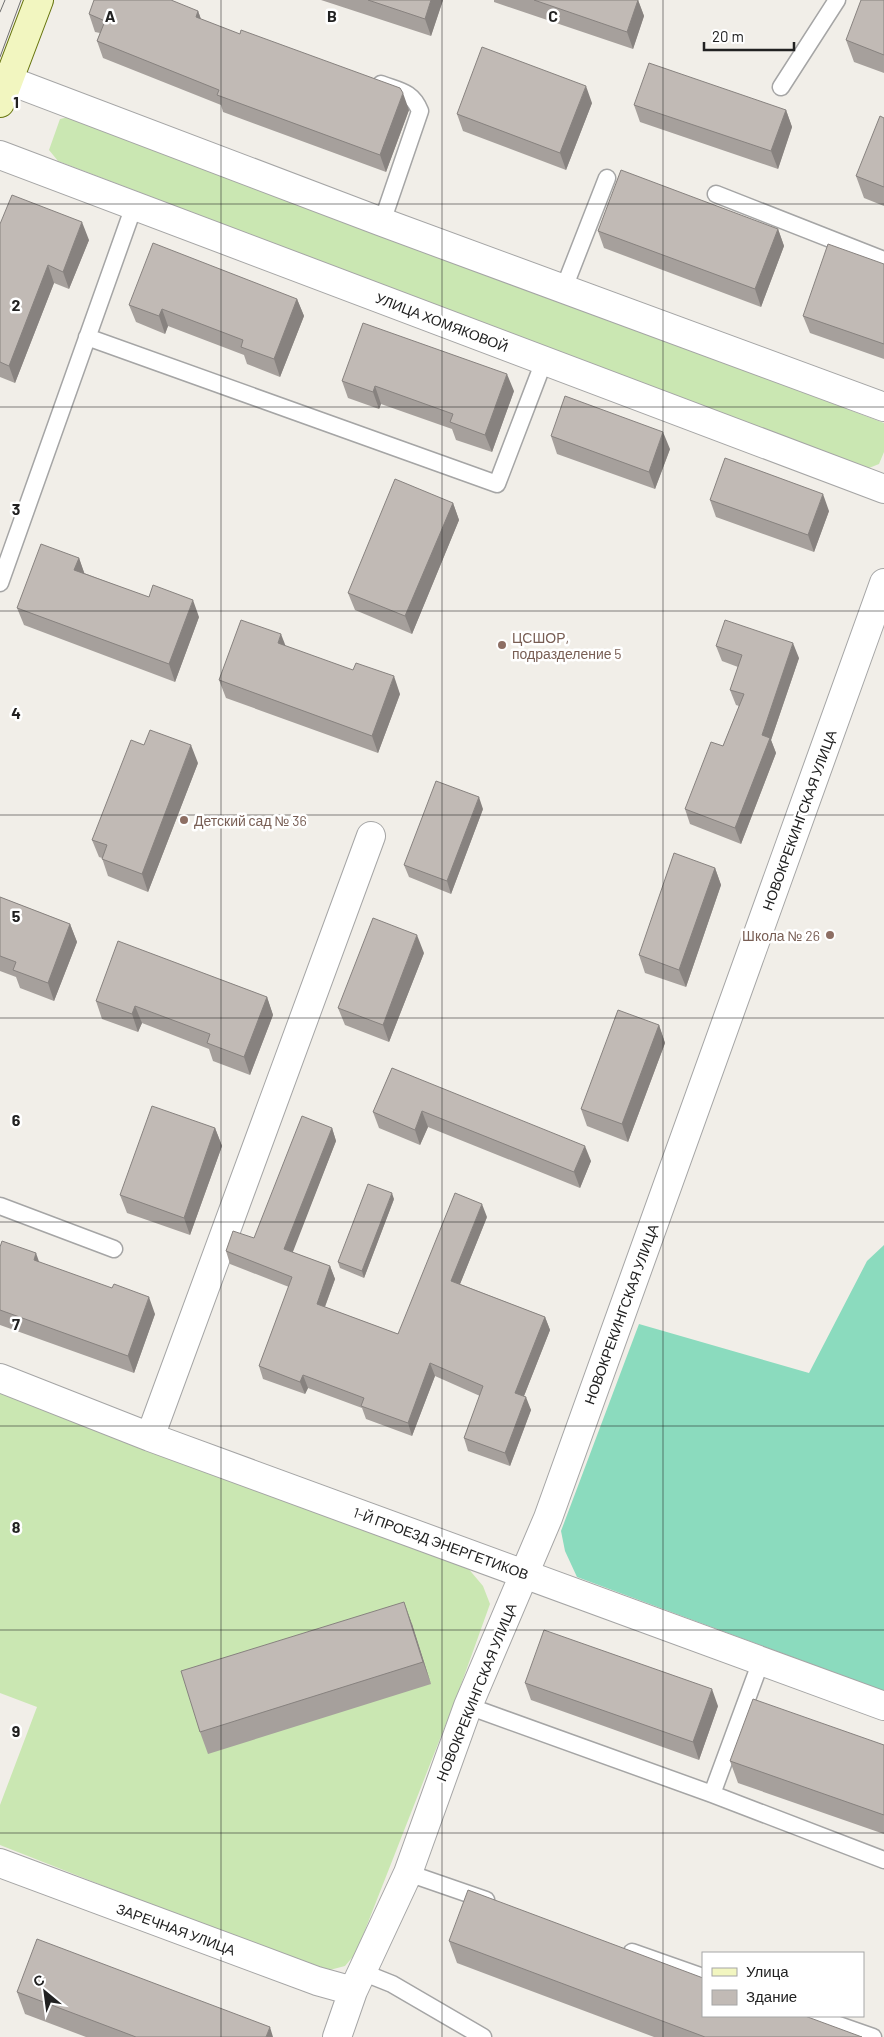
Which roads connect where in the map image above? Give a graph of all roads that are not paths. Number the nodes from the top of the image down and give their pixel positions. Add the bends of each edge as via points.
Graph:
1 (39, 0) edge
2 (837, 0) edge
3 (365, 78) edge
4 (3, 87) edge
5 (781, 87) dead end
6 (0, 155) edge
7 (607, 178) dead end
8 (716, 194) dead end
9 (134, 206) junction
10 (382, 222) junction
11 (884, 260) edge
12 (564, 288) junction
13 (87, 337) junction
14 (544, 361) junction
15 (884, 407) edge
16 (884, 489) edge
17 (0, 583) edge
18 (884, 583) edge
19 (371, 836) dead end
20 (0, 1206) edge
21 (114, 1249) dead end
22 (0, 1378) edge
23 (150, 1437) junction
24 (524, 1573) junction
25 (761, 1661) junction
26 (468, 1706) junction
27 (884, 1706) edge
28 (712, 1794) junction
29 (884, 1860) edge
30 (0, 1863) edge
31 (408, 1873) junction
32 (500, 1905) edge
33 (620, 1948) edge
34 (702, 1977) edge
35 (358, 1982) junction
36 (816, 2017) edge
37 (337, 2037) edge
38 (482, 2037) edge
39 (873, 2037) edge

1 - 4 main road
2 - 5 lane
3 - 10 lane via 409,94 420,111
4 - 10 street
6 - 9 street, УЛИЦА ХОМЯКОВОЙ
7 - 12 lane
8 - 11 lane
9 - 13 lane
9 - 14 street, УЛИЦА ХОМЯКОВОЙ
10 - 12 street
12 - 15 street
13 - 14 lane via 497,484
13 - 17 lane
14 - 16 street, УЛИЦА ХОМЯКОВОЙ
18 - 24 street, НОВОКРЕКИНГСКАЯ УЛИЦА via 548,1518
19 - 23 street
20 - 21 lane
22 - 23 street, 1-Й ПРОЕЗД ЭНЕРГЕТИКОВ
23 - 24 street, 1-Й ПРОЕЗД ЭНЕРГЕТИКОВ
24 - 25 street, 1-Й ПРОЕЗД ЭНЕРГЕТИКОВ
24 - 26 street, НОВОКРЕКИНГСКАЯ УЛИЦА
25 - 27 street, 1-Й ПРОЕЗД ЭНЕРГЕТИКОВ
25 - 28 lane
26 - 28 lane
26 - 31 street, НОВОКРЕКИНГСКАЯ УЛИЦА
28 - 29 lane
30 - 35 street, ЗАРЕЧНАЯ УЛИЦА via 317,1981
31 - 32 lane
31 - 35 street, НОВОКРЕКИНГСКАЯ УЛИЦА
33 - 34 lane
35 - 37 street, НОВОКРЕКИНГСКАЯ УЛИЦА
35 - 38 lane via 392,1984
36 - 39 lane

